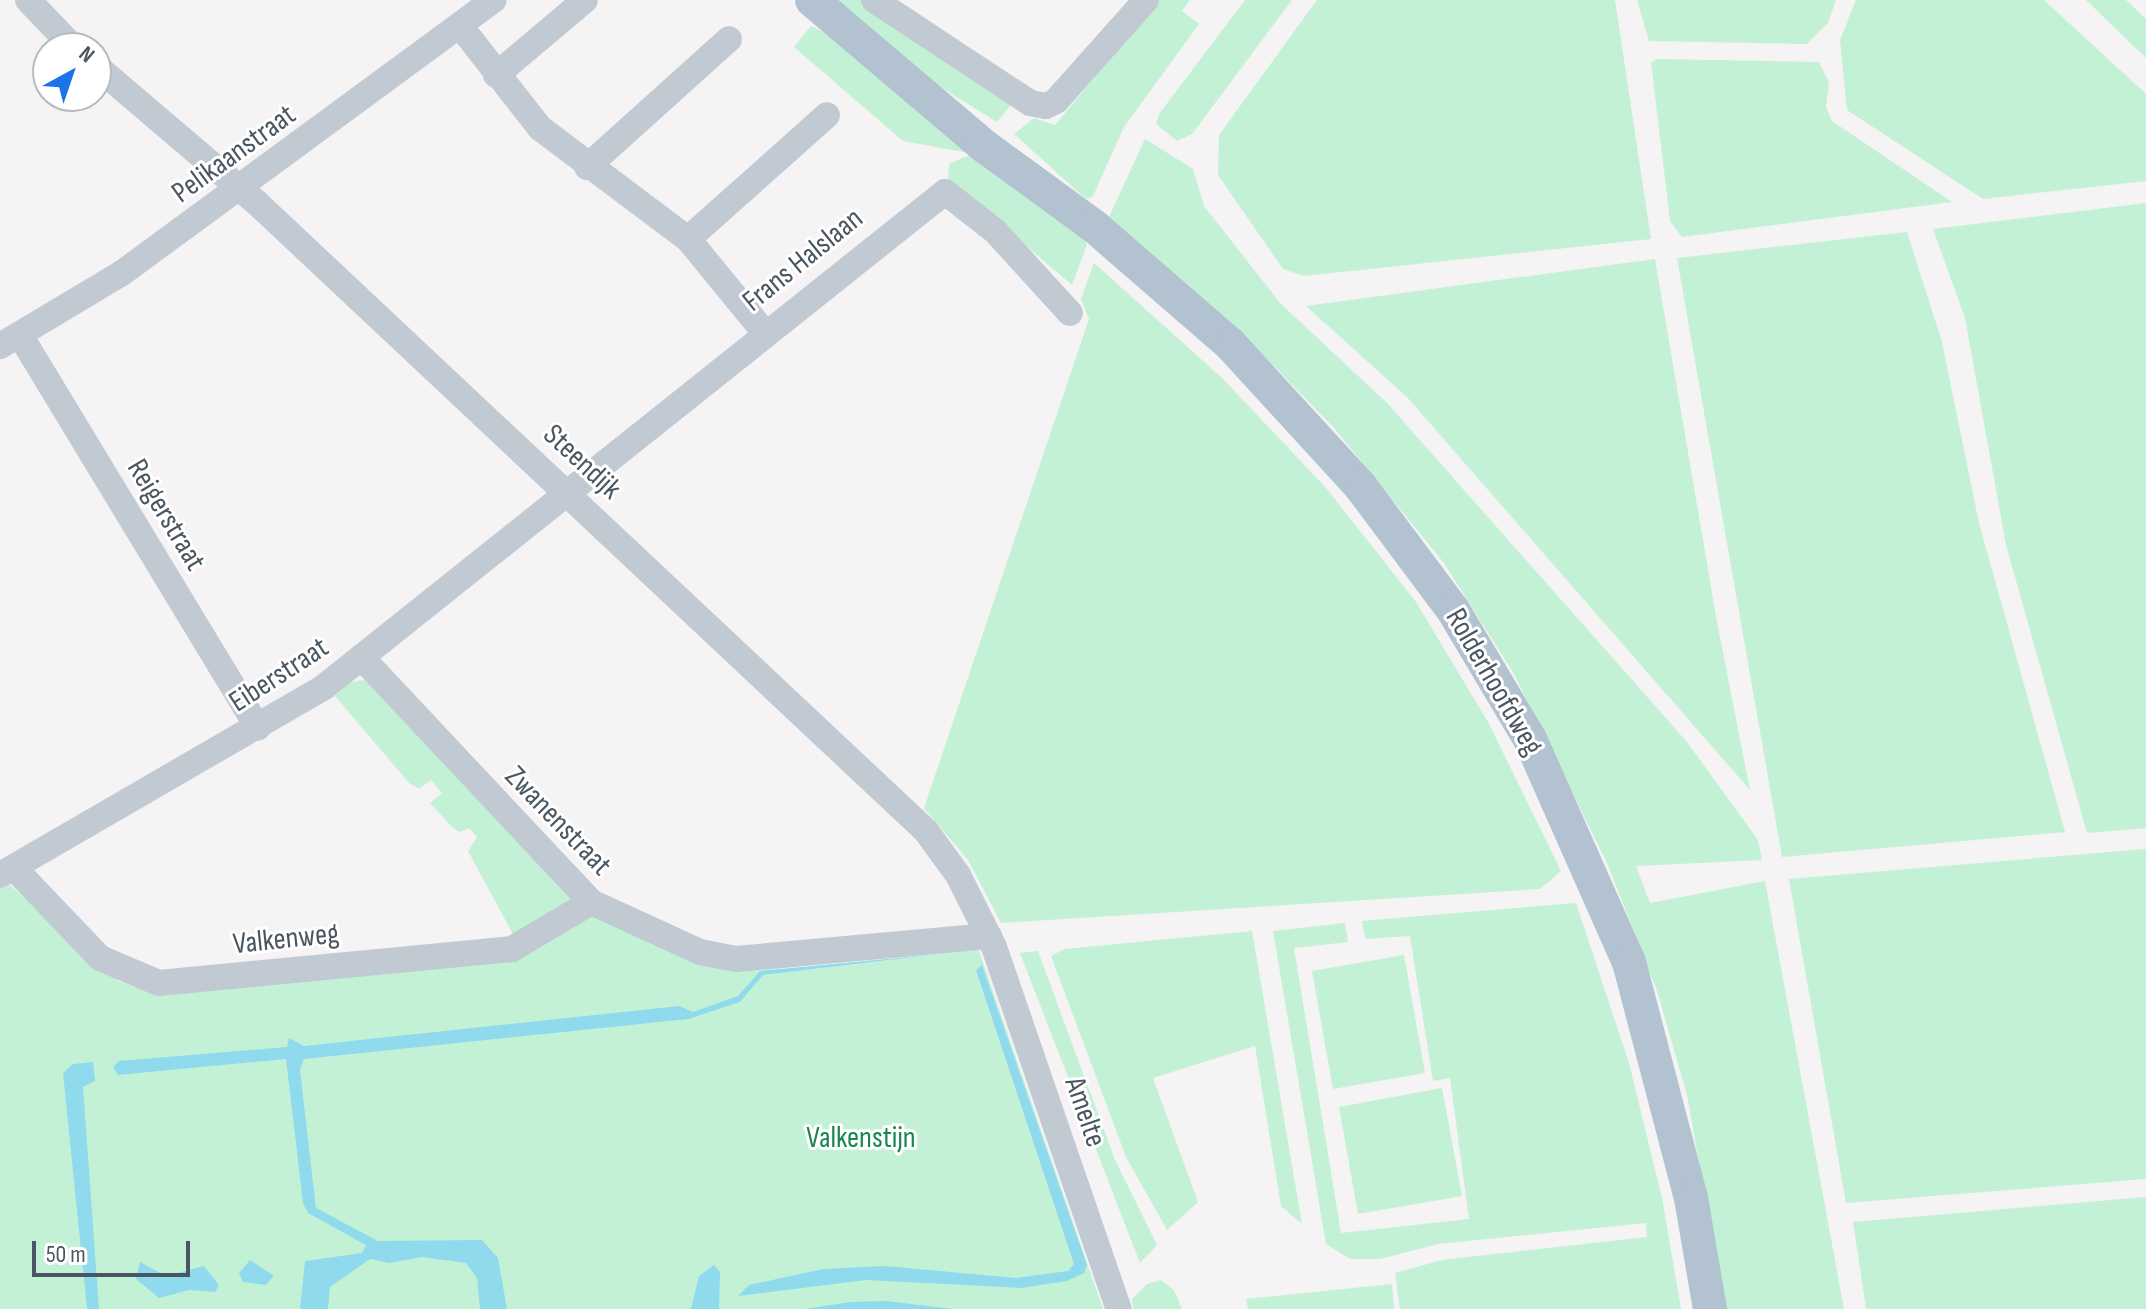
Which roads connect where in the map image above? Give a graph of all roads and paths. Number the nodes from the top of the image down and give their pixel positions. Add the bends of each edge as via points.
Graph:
1 (28, 0) edge
2 (494, 0) edge
3 (585, 0) edge
4 (874, 0) edge
5 (814, 1) edge
6 (1143, 1) edge
7 (461, 27) junction
8 (59, 32) edge
9 (729, 39) dead end
10 (496, 75) junction
11 (112, 80) edge
12 (827, 115) dead end
13 (587, 167) junction
14 (241, 189) junction
15 (688, 239) junction
16 (1070, 313) dead end
17 (764, 332) junction
18 (10, 341) edge
19 (567, 492) junction
20 (363, 659) junction
21 (258, 728) junction
22 (8, 872) edge
23 (591, 902) junction
24 (989, 936) junction
25 (1119, 1309) edge
26 (1710, 1309) edge

1 - 8 street
2 - 7 street, Pelikaanstraat
3 - 10 street
4 - 6 street via 1030,103 1046,106
5 - 26 main road, Rolderhoofdweg via 984,146 1049,190 1180,297 1300,416 1434,584 1530,739 1629,962 1691,1198
7 - 10 street
7 - 14 street, Pelikaanstraat
9 - 13 street
10 - 13 street via 540,128
11 - 14 street, Steendijk
12 - 15 street
13 - 15 street
14 - 18 street, Pelikaanstraat via 122,273
14 - 19 street, Steendijk
15 - 17 street
16 - 17 street, Frans Halslaan via 995,231 945,192
17 - 19 street, Frans Halslaan
18 - 21 street, Reigerstraat
19 - 20 street, Eiberstraat
19 - 24 street, Steendijk via 926,831 958,875
20 - 21 street, Eiberstraat
20 - 23 street, Zwanenstraat
21 - 22 street, Eiberstraat
22 - 23 street, Valkenweg via 100,958 159,983 512,949
23 - 24 street, Zwanenstraat via 719,958
24 - 25 street, Amelte

